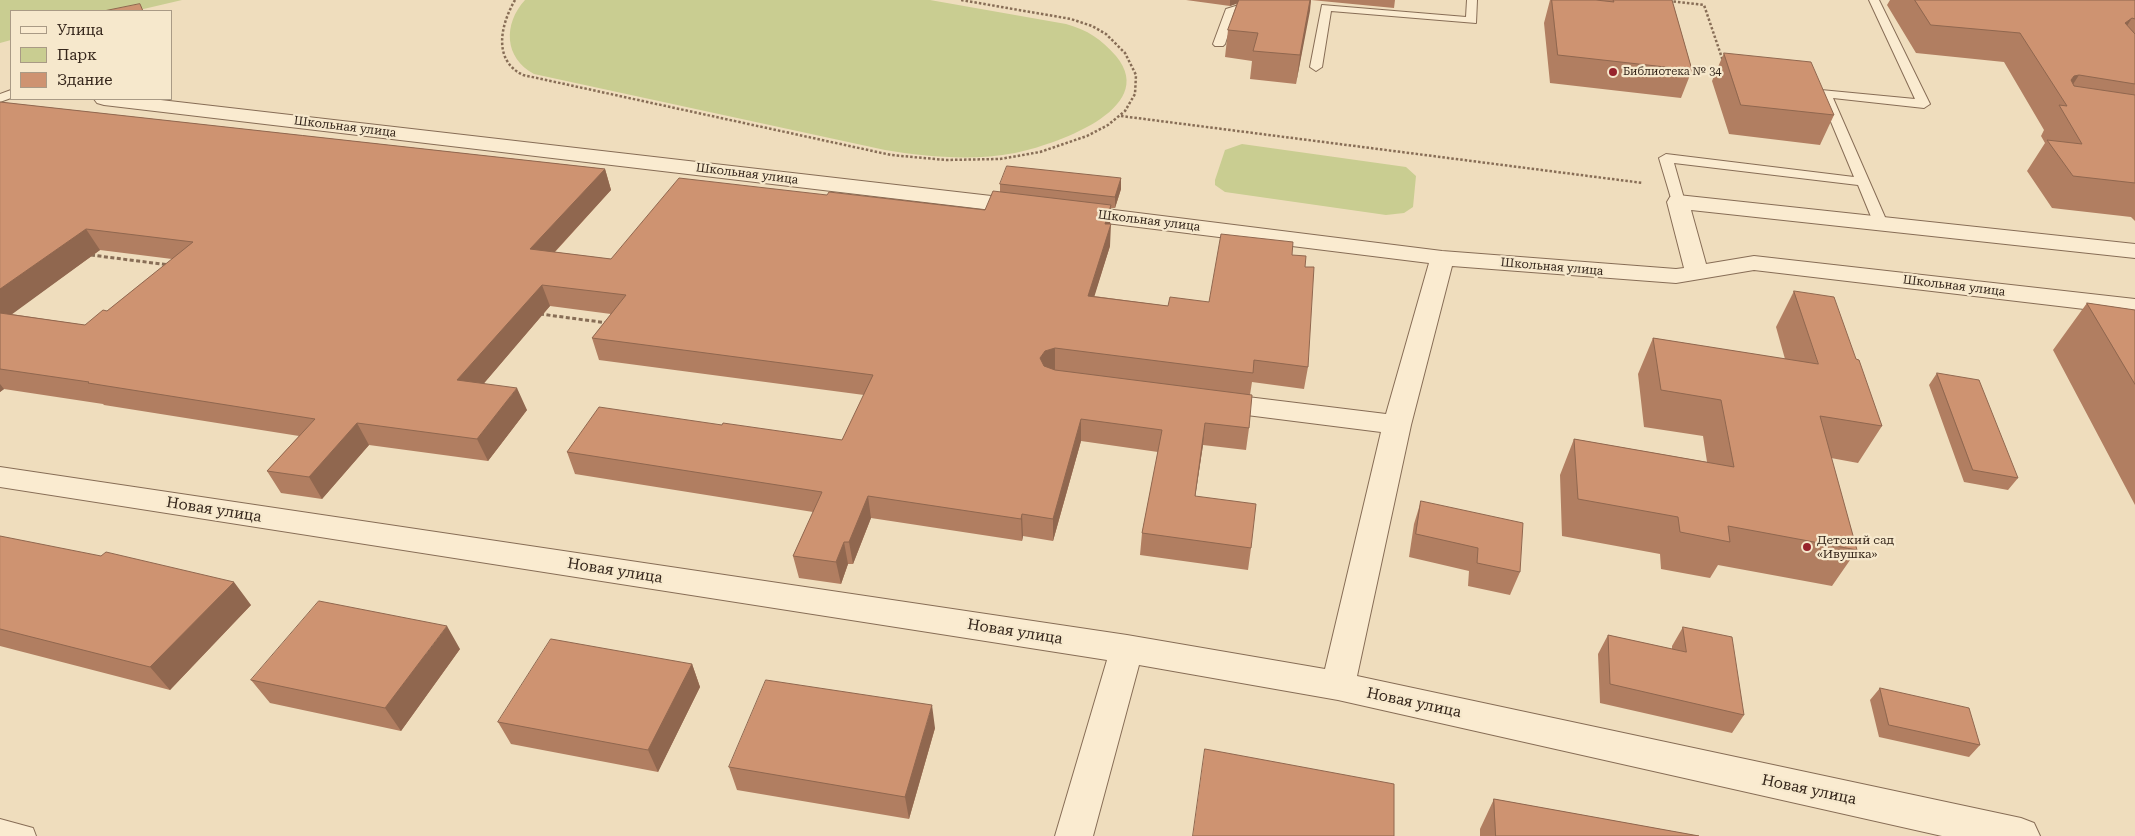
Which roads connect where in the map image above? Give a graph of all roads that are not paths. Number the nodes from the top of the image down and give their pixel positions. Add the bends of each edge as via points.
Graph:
1 (1472, 0) edge
2 (1874, 0) edge
3 (1271, 2) edge
4 (1219, 44) dead end
5 (1316, 67) dead end
6 (113, 100) edge
7 (1863, 182) junction
8 (1676, 194) junction
9 (1881, 224) junction
10 (2135, 251) edge
11 (1442, 258) junction
12 (1697, 273) junction
13 (2135, 307) edge
14 (1192, 399) edge
15 (1397, 425) junction
16 (0, 477) edge
17 (1127, 649) junction
18 (1338, 686) junction
19 (0, 830) edge
20 (24, 836) edge
21 (1074, 836) edge
22 (2021, 836) edge

1 - 5 lane via 1472,21 1322,6
2 - 7 lane via 1924,104 1825,94
3 - 4 lane via 1262,1 1230,11
6 - 11 street, Школьная улица
7 - 8 lane via 1666,158
7 - 9 lane
8 - 9 street
8 - 12 street
9 - 10 street
11 - 12 street, Школьная улица via 1676,276
11 - 15 street
12 - 13 street, Школьная улица via 1754,263
14 - 15 street
15 - 18 street
16 - 17 street, Новая улица
17 - 18 street, Новая улица
17 - 21 street
18 - 22 street, Новая улица
19 - 20 lane

